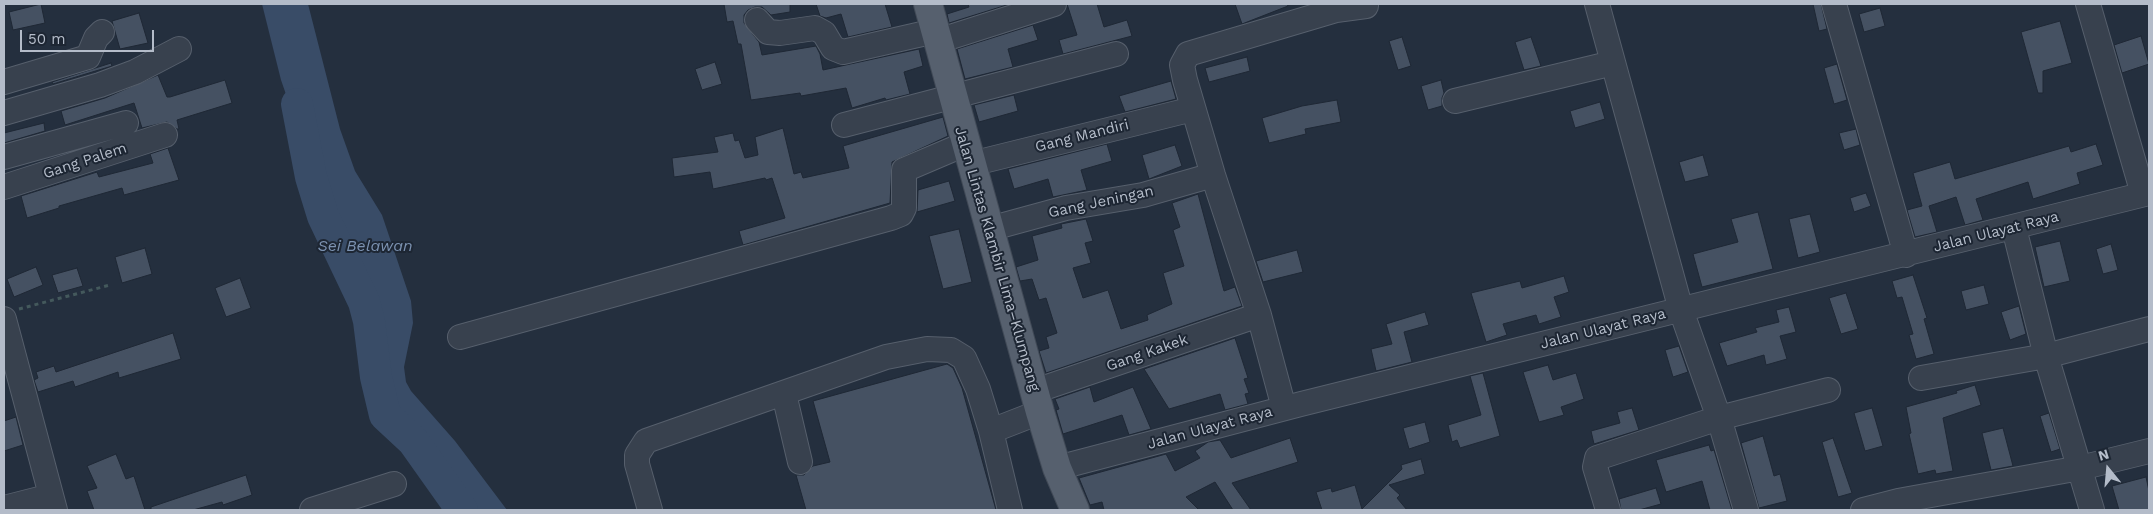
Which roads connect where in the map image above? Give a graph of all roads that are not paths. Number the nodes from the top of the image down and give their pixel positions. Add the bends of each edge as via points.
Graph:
1 (928, 4) edge
2 (1054, 4) edge
3 (1596, 4) edge
4 (1834, 4) edge
5 (2088, 4) edge
6 (1366, 6) dead end
7 (757, 20) dead end
8 (102, 32) dead end
9 (936, 36) junction
10 (178, 50) dead end
11 (1116, 54) dead end
12 (1613, 63) junction
13 (4, 82) edge
14 (952, 98) junction
15 (1454, 101) dead end
16 (1193, 109) junction
17 (4, 112) edge
18 (126, 124) dead end
19 (844, 125) dead end
20 (166, 135) dead end
21 (968, 154) junction
22 (4, 157) edge
23 (1213, 175) junction
24 (4, 187) edge
25 (2146, 193) edge
26 (2014, 228) junction
27 (989, 229) junction
28 (1906, 255) junction
29 (1681, 310) junction
30 (9, 315) edge
31 (1259, 315) junction
32 (2149, 329) edge
33 (460, 336) dead end
34 (2046, 356) junction
35 (1921, 378) dead end
36 (1828, 390) dead end
37 (784, 394) junction
38 (1037, 402) junction
39 (1284, 408) junction
40 (1719, 418) junction
41 (991, 431) junction
42 (2149, 452) edge
43 (800, 462) dead end
44 (1057, 468) junction
45 (2080, 468) junction
46 (394, 484) dead end
47 (53, 503) edge
48 (4, 508) edge
49 (312, 510) edge
50 (650, 510) edge
51 (1010, 510) edge
52 (1076, 510) edge
53 (1608, 510) edge
54 (1746, 510) edge
55 (1863, 510) edge
56 (2092, 510) edge

1 - 9 main road, Jalan Lintas Klambir Lima–Klumpang
2 - 9 street
3 - 12 street
4 - 28 street
5 - 25 street
6 - 16 street via 1336,10 1188,54 1182,65
7 - 9 street via 768,32 815,28 824,33 834,48 843,52
8 - 13 street via 88,57
9 - 14 main road, Jalan Lintas Klambir Lima–Klumpang
10 - 17 street via 135,72
11 - 14 street
12 - 15 street
12 - 29 street
14 - 19 street
14 - 21 main road, Jalan Lintas Klambir Lima–Klumpang
16 - 21 street, Gang Mandiri
16 - 23 street
18 - 22 street
20 - 24 street, Gang Palem
21 - 27 main road, Jalan Lintas Klambir Lima–Klumpang
21 - 33 street, Gang Mandiri via 904,170 904,208 901,214 891,218
23 - 27 street, Gang Jeningan via 1143,195 1066,208
23 - 31 street
25 - 26 street, Jalan Ulayat Raya
26 - 28 street, Jalan Ulayat Raya
26 - 34 street
27 - 38 main road, Jalan Lintas Klambir Lima–Klumpang
28 - 29 street, Jalan Ulayat Raya
29 - 39 street, Jalan Ulayat Raya
29 - 40 street
30 - 47 street
31 - 38 street, Gang Kakek
31 - 39 street
32 - 34 street
34 - 35 street
34 - 45 street
36 - 40 street
37 - 41 street via 886,357 927,349 951,350 964,358
37 - 43 street
37 - 50 street via 646,441 637,455 637,464
38 - 41 street, Gang Kakek
38 - 44 main road, Jalan Lintas Klambir Lima–Klumpang
39 - 44 street, Jalan Ulayat Raya
40 - 53 street via 1597,458 1594,467
40 - 54 street
41 - 51 street
42 - 45 street
44 - 52 main road, Jalan Lintas Klambir Lima–Klumpang
45 - 55 street
45 - 56 street
46 - 49 street
47 - 48 street

